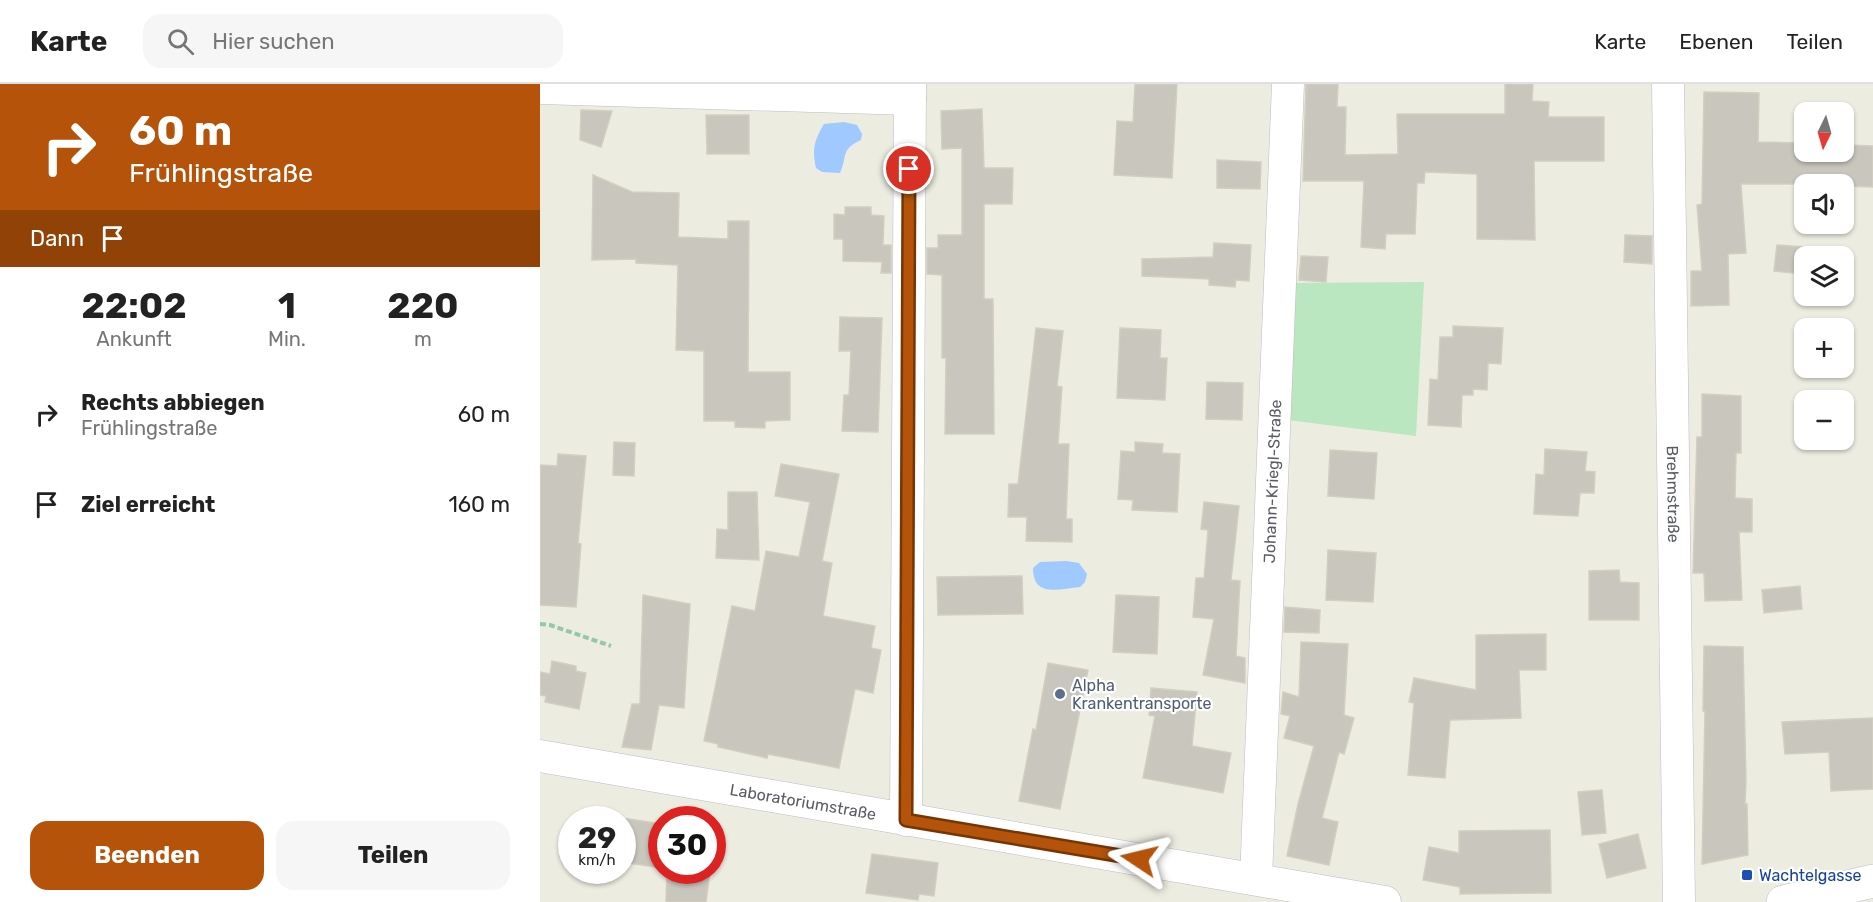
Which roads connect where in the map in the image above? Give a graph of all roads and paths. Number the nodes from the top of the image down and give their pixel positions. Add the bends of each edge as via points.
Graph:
1 (1288, 84) edge
2 (1668, 84) edge
3 (540, 88) edge
4 (910, 92) edge
5 (540, 624) edge
6 (611, 646) dead end
7 (540, 756) edge
8 (906, 820) junction
9 (1256, 879) junction
10 (1873, 881) edge
11 (1386, 902) edge
12 (1679, 902) edge
13 (1783, 902) edge

1 - 9 street, Johann-Kriegl-Straße
2 - 12 street, Brehmstraße
3 - 4 street
4 - 8 street
5 - 6 path
7 - 8 street, Laboratoriumstraße
8 - 9 street, Laboratoriumstraße
9 - 11 street, Laboratoriumstraße
10 - 13 main road

